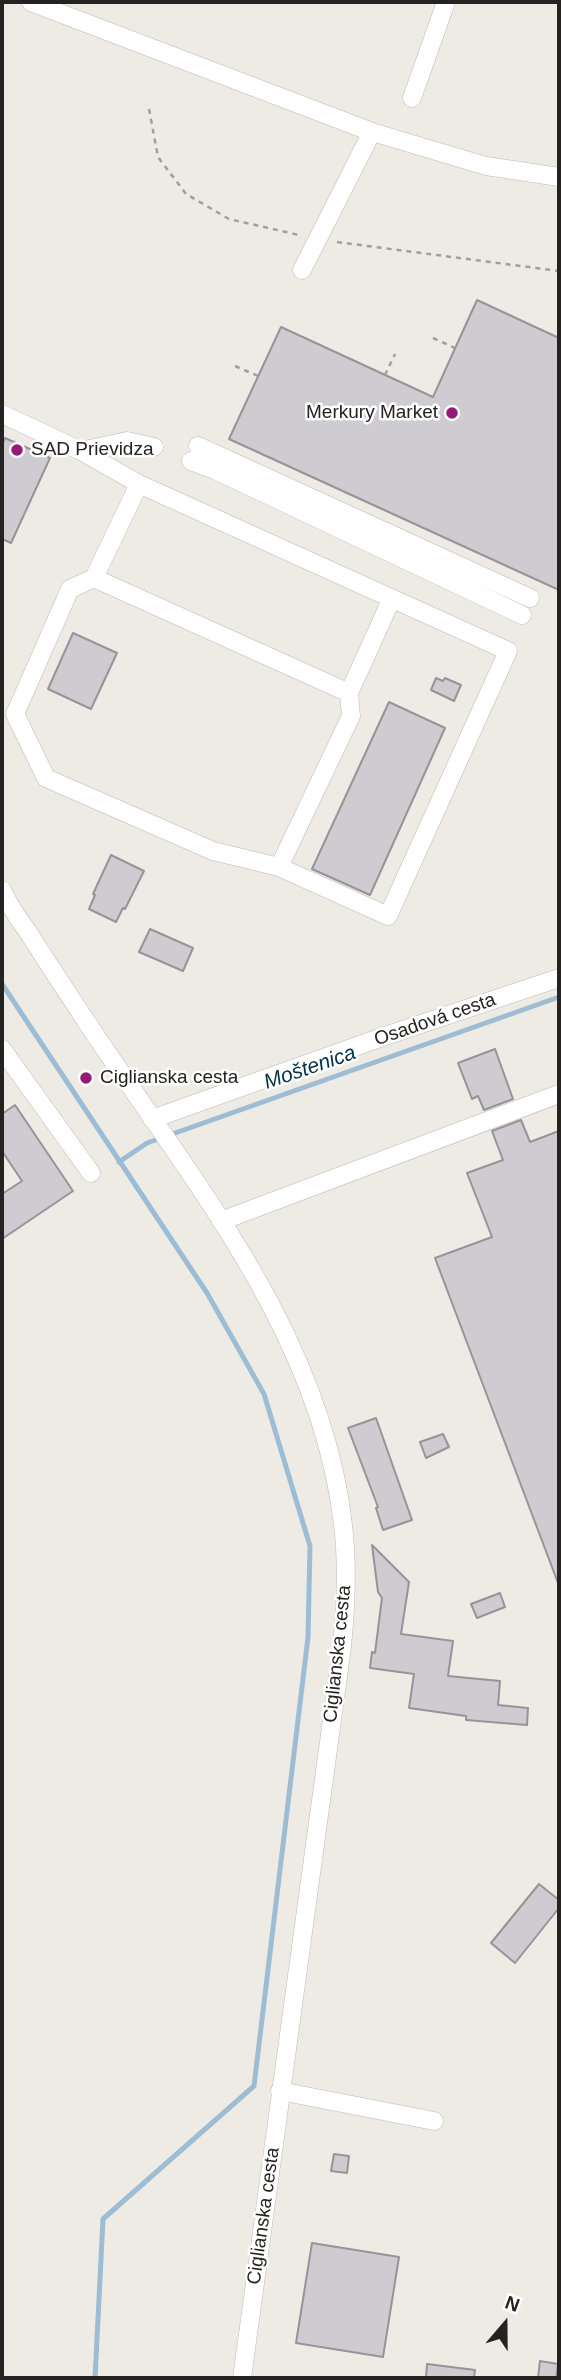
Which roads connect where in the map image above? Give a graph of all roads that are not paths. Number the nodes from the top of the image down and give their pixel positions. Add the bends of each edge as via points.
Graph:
1 (31, 2) edge
2 (446, 2) edge
3 (412, 98) dead end
4 (372, 132) junction
5 (559, 177) edge
6 (302, 270) dead end
7 (2, 414) edge
8 (154, 447) dead end
9 (81, 451) junction
10 (194, 454) dead end
11 (139, 484) junction
12 (94, 578) junction
13 (392, 598) junction
14 (526, 606) dead end
15 (349, 693) junction
16 (279, 867) junction
17 (3, 896) edge
18 (559, 978) edge
19 (5, 1060) edge
20 (559, 1094) edge
21 (161, 1131) junction
22 (91, 1173) dead end
23 (220, 1221) junction
24 (280, 2091) junction
25 (434, 2121) dead end
26 (242, 2378) edge

1 - 4 street
2 - 3 street
4 - 5 street via 486,166
4 - 6 street
7 - 9 street
8 - 9 street via 127,442
9 - 11 street
10 - 14 street via 215,470
11 - 12 street
11 - 13 street
12 - 15 street
12 - 16 street via 70,589 15,714 47,778 214,851
13 - 15 street
13 - 16 street via 508,651 388,916
15 - 16 street via 351,716
17 - 21 street, Ciglianska cesta
18 - 21 street, Osadová cesta via 388,1035
19 - 22 street
20 - 23 street
21 - 23 street, Ciglianska cesta
23 - 24 street, Ciglianska cesta via 256,1275 309,1388 337,1483 346,1558 342,1647
24 - 25 street
24 - 26 street, Ciglianska cesta

